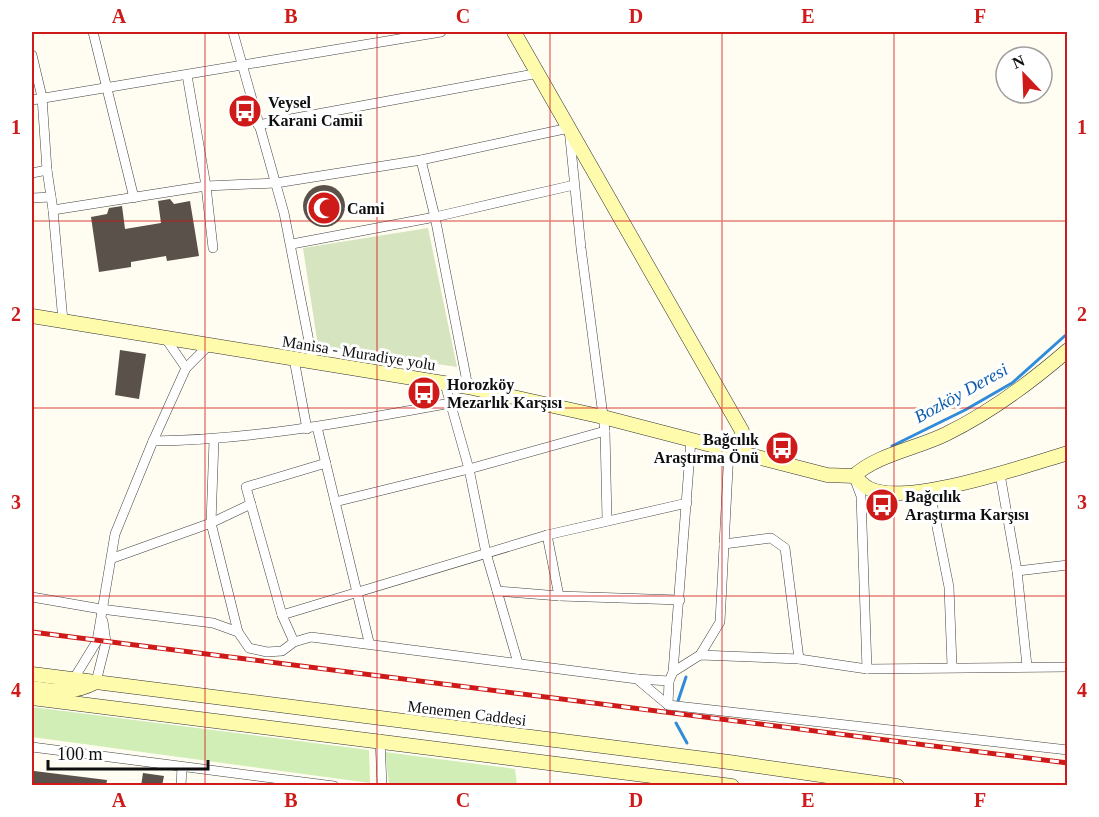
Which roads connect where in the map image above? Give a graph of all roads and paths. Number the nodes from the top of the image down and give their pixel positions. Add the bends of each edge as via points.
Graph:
1 (93, 32) edge
2 (233, 32) edge
3 (441, 32) edge
4 (514, 32) edge
5 (32, 56) edge
6 (243, 67) junction
7 (539, 73) junction
8 (187, 75) junction
9 (108, 86) junction
10 (42, 97) junction
11 (32, 100) edge
12 (258, 125) junction
13 (569, 128) junction
14 (421, 160) junction
15 (46, 170) junction
16 (32, 173) edge
17 (276, 183) junction
18 (574, 185) junction
19 (206, 186) junction
20 (51, 196) junction
21 (32, 198) edge
22 (134, 198) junction
23 (53, 210) junction
24 (435, 217) junction
25 (291, 244) junction
26 (213, 248) dead end
27 (32, 316) edge
28 (63, 321) junction
29 (166, 339) junction
30 (209, 345) junction
31 (1068, 350) edge
32 (294, 359) junction
33 (313, 363) junction
34 (186, 368) junction
35 (446, 384) junction
36 (468, 387) junction
37 (452, 403) junction
38 (604, 424) junction
39 (312, 428) junction
40 (214, 440) junction
41 (153, 441) junction
42 (691, 441) junction
43 (733, 452) junction
44 (1068, 453) edge
45 (326, 463) junction
46 (469, 469) junction
47 (1000, 474) junction
48 (854, 476) junction
49 (930, 492) junction
50 (335, 502) junction
51 (687, 503) junction
52 (250, 504) junction
53 (608, 520) junction
54 (211, 523) junction
55 (547, 535) junction
56 (724, 544) junction
57 (486, 553) junction
58 (113, 558) junction
59 (1068, 565) edge
60 (1017, 571) junction
61 (497, 591) junction
62 (356, 592) junction
63 (559, 596) junction
64 (32, 597) edge
65 (680, 600) junction
66 (101, 609) junction
67 (282, 615) junction
68 (238, 632) junction
69 (294, 642) junction
70 (369, 642) junction
71 (700, 655) junction
72 (799, 659) junction
73 (518, 663) junction
74 (952, 666) junction
75 (1027, 666) junction
76 (1068, 667) edge
77 (867, 669) junction
78 (32, 674) edge
79 (671, 676) junction
80 (637, 679) junction
81 (73, 680) junction
82 (96, 682) junction
83 (32, 688) edge
84 (32, 698) edge
85 (668, 705) junction
86 (380, 740) junction
87 (32, 747) edge
88 (1068, 750) edge
89 (182, 767) junction
90 (181, 786) edge
91 (334, 786) edge
92 (382, 786) edge
93 (732, 786) edge
94 (897, 786) edge

1 - 9 street
2 - 6 street
3 - 6 street
4 - 7 main road
5 - 10 street
6 - 8 street
6 - 12 street
7 - 12 street
7 - 13 main road
8 - 9 street
8 - 19 street
9 - 10 street
9 - 22 street
10 - 11 street
10 - 15 street
12 - 17 street
13 - 14 street
13 - 18 street
13 - 43 main road via 742,431
14 - 17 street
14 - 24 street
15 - 16 street
15 - 20 street
17 - 19 street
17 - 25 street
18 - 24 street
18 - 38 street
19 - 22 street
19 - 26 street
20 - 21 street
20 - 23 street
22 - 23 street
23 - 28 street
24 - 25 street
24 - 36 street
25 - 33 street
27 - 28 main road, Manisa - Muradiye yolu
28 - 29 main road, Manisa - Muradiye yolu
29 - 30 main road, Manisa - Muradiye yolu
29 - 34 street
30 - 32 main road, Manisa - Muradiye yolu
30 - 34 street
31 - 48 main road via 1000,404 945,434 866,465
32 - 33 main road, Manisa - Muradiye yolu
32 - 39 street
33 - 35 main road, Manisa - Muradiye yolu
34 - 41 street
35 - 36 main road, Manisa - Muradiye yolu
35 - 37 street
36 - 38 main road, Manisa - Muradiye yolu
37 - 39 street
37 - 46 street
38 - 42 main road, Manisa - Muradiye yolu
38 - 46 street
38 - 53 street
39 - 40 street
39 - 45 street
40 - 41 street
40 - 54 street
41 - 58 street via 114,534
42 - 43 main road, Manisa - Muradiye yolu
42 - 51 street
43 - 48 main road, Manisa - Muradiye yolu via 827,475
43 - 56 street
44 - 47 main road
45 - 50 street
45 - 52 street via 246,487
46 - 50 street
46 - 57 street
47 - 49 main road
47 - 60 street
48 - 49 main road via 869,489
48 - 77 street via 861,496
49 - 74 street via 949,587
50 - 62 street
51 - 53 street
51 - 65 street
52 - 54 street
52 - 67 street
53 - 55 street
54 - 58 street
54 - 68 street
55 - 57 street
55 - 63 street
56 - 71 street via 720,622
56 - 72 street via 771,538 785,548
57 - 61 street
57 - 62 street
58 - 66 street
59 - 60 street
60 - 75 street
61 - 63 street
61 - 73 street
62 - 67 street
62 - 70 street
63 - 65 street
64 - 66 street
65 - 79 street
66 - 68 street via 213,623
66 - 81 street via 97,641
66 - 82 street via 106,642
67 - 69 street
68 - 69 street via 249,648 267,652 282,651
69 - 70 street via 311,637
70 - 73 street
71 - 72 street
71 - 79 street
72 - 77 street
73 - 80 street
74 - 75 street
74 - 77 street
75 - 76 street
78 - 81 main road, Menemen Caddesi
79 - 80 street
79 - 85 street
80 - 85 street
81 - 82 main road, Menemen Caddesi
82 - 83 main road via 80,691 64,693
82 - 94 main road, Menemen Caddesi
84 - 86 main road
85 - 88 street
86 - 92 street
86 - 93 main road
87 - 89 street
89 - 90 street
89 - 91 street

